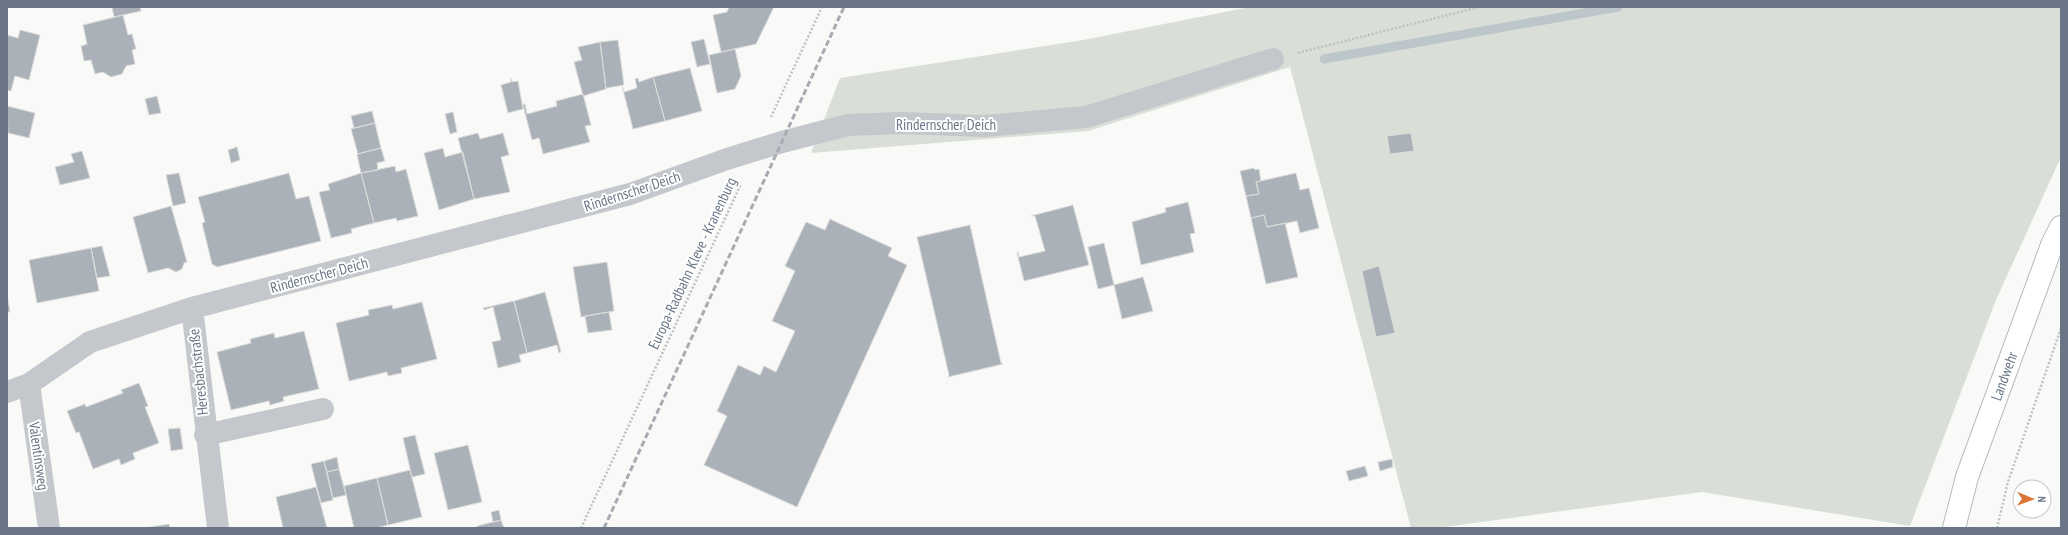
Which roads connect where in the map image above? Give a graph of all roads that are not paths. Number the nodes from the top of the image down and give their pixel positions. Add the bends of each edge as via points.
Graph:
1 (1273, 59) road end
2 (2061, 227) edge
3 (192, 308) junction
4 (29, 384) junction
5 (7, 392) edge
6 (323, 409) dead end
7 (205, 435) junction
8 (49, 528) edge
9 (218, 528) edge
10 (1954, 528) edge

1 - 3 street, Rindernscher Deich via 1086,117 984,126 900,123 848,126 757,149 630,194
2 - 10 main road, Landwehr via 2052,245 1967,477
3 - 4 street, Rindernscher Deich via 90,342
3 - 7 street, Heresbachstraße
4 - 5 street, Rindernscher Deich
4 - 8 street, Valentinsweg
6 - 7 street, Heresbachstraße
7 - 9 street, Heresbachstraße

